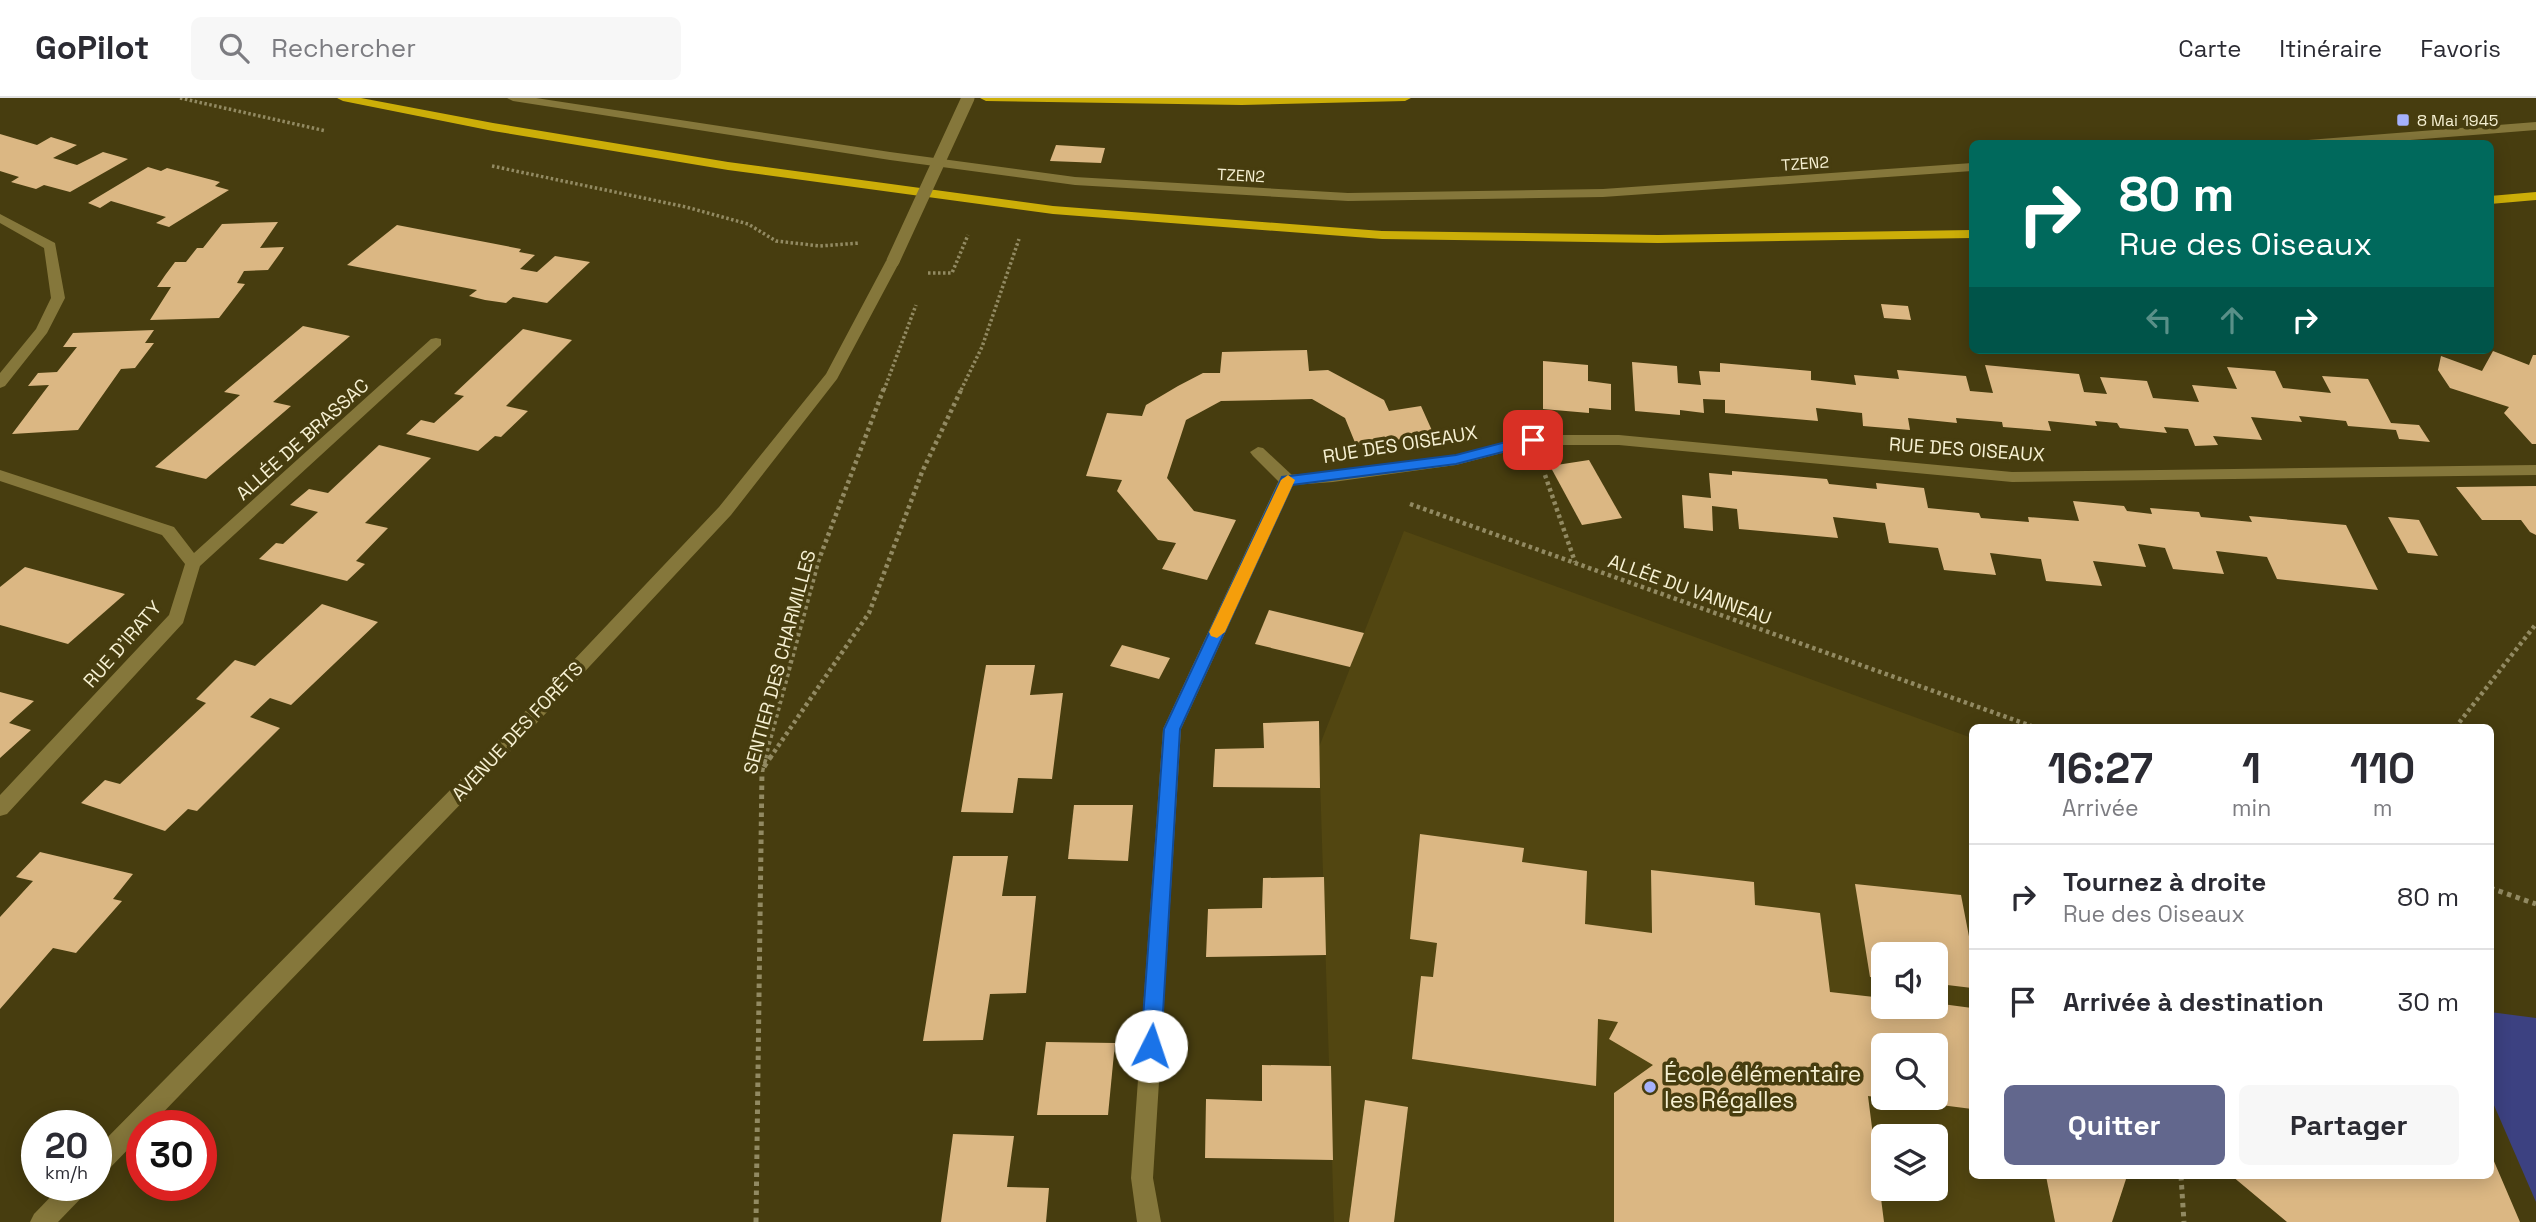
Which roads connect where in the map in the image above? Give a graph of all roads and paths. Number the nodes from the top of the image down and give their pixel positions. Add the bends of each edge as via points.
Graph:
1 (343, 98) edge
2 (513, 98) edge
3 (968, 98) edge
4 (986, 98) edge
5 (1405, 98) edge
6 (2536, 126) edge
7 (2359, 140) edge
8 (1969, 167) edge
9 (2536, 196) edge
10 (2494, 200) edge
11 (0, 218) edge
12 (1021, 232) dead end
13 (1969, 233) edge
14 (968, 235) dead end
15 (931, 264) dead end
16 (928, 273) junction
17 (923, 286) dead end
18 (918, 298) dead end
19 (436, 342) dead end
20 (0, 383) edge
21 (1533, 440) junction
22 (1258, 452) dead end
23 (2536, 470) edge
24 (0, 475) edge
25 (1287, 480) junction
26 (1397, 499) dead end
27 (1575, 563) junction
28 (193, 564) junction
29 (2536, 624) edge
30 (2026, 724) edge
31 (2458, 724) edge
32 (762, 770) junction
33 (0, 808) edge
34 (2494, 889) edge
35 (2536, 904) edge
36 (112, 1150) edge
37 (2181, 1179) edge
38 (62, 1201) edge
39 (42, 1222) edge
40 (756, 1222) edge
41 (1149, 1222) edge
42 (2184, 1222) edge

1 - 13 main road via 728,166 1053,210 1382,235 1658,239
2 - 8 street, TZEN2 via 1075,181 1348,197 1603,193
3 - 36 street, AVENUE DES FORÊTS, bridge via 893,261 832,376 724,512 470,782
4 - 5 main road via 1242,102
6 - 7 street
9 - 10 main road
11 - 20 street via 50,246 58,298 42,330
12 - 32 path via 982,348 922,472 869,613
14 - 16 path via 952,274
15 - 16 path
16 - 17 path
18 - 32 path, SENTIER DES CHARMILLES via 818,562
19 - 28 street, ALLÉE DE BRASSAC
21 - 23 street, RUE DES OISEAUX via 1619,440 2012,477
21 - 25 street, RUE DES OISEAUX via 1456,460
21 - 27 path
22 - 25 street
24 - 28 street via 168,531
25 - 41 street via 1172,729 1142,1178
26 - 27 path, ALLÉE DU VANNEAU
27 - 30 path, ALLÉE DU VANNEAU
28 - 33 street, RUE D'IRATY via 177,618
29 - 31 path
32 - 40 path, SENTIER DES CHARMILLES
34 - 35 path
37 - 42 path
38 - 39 street

